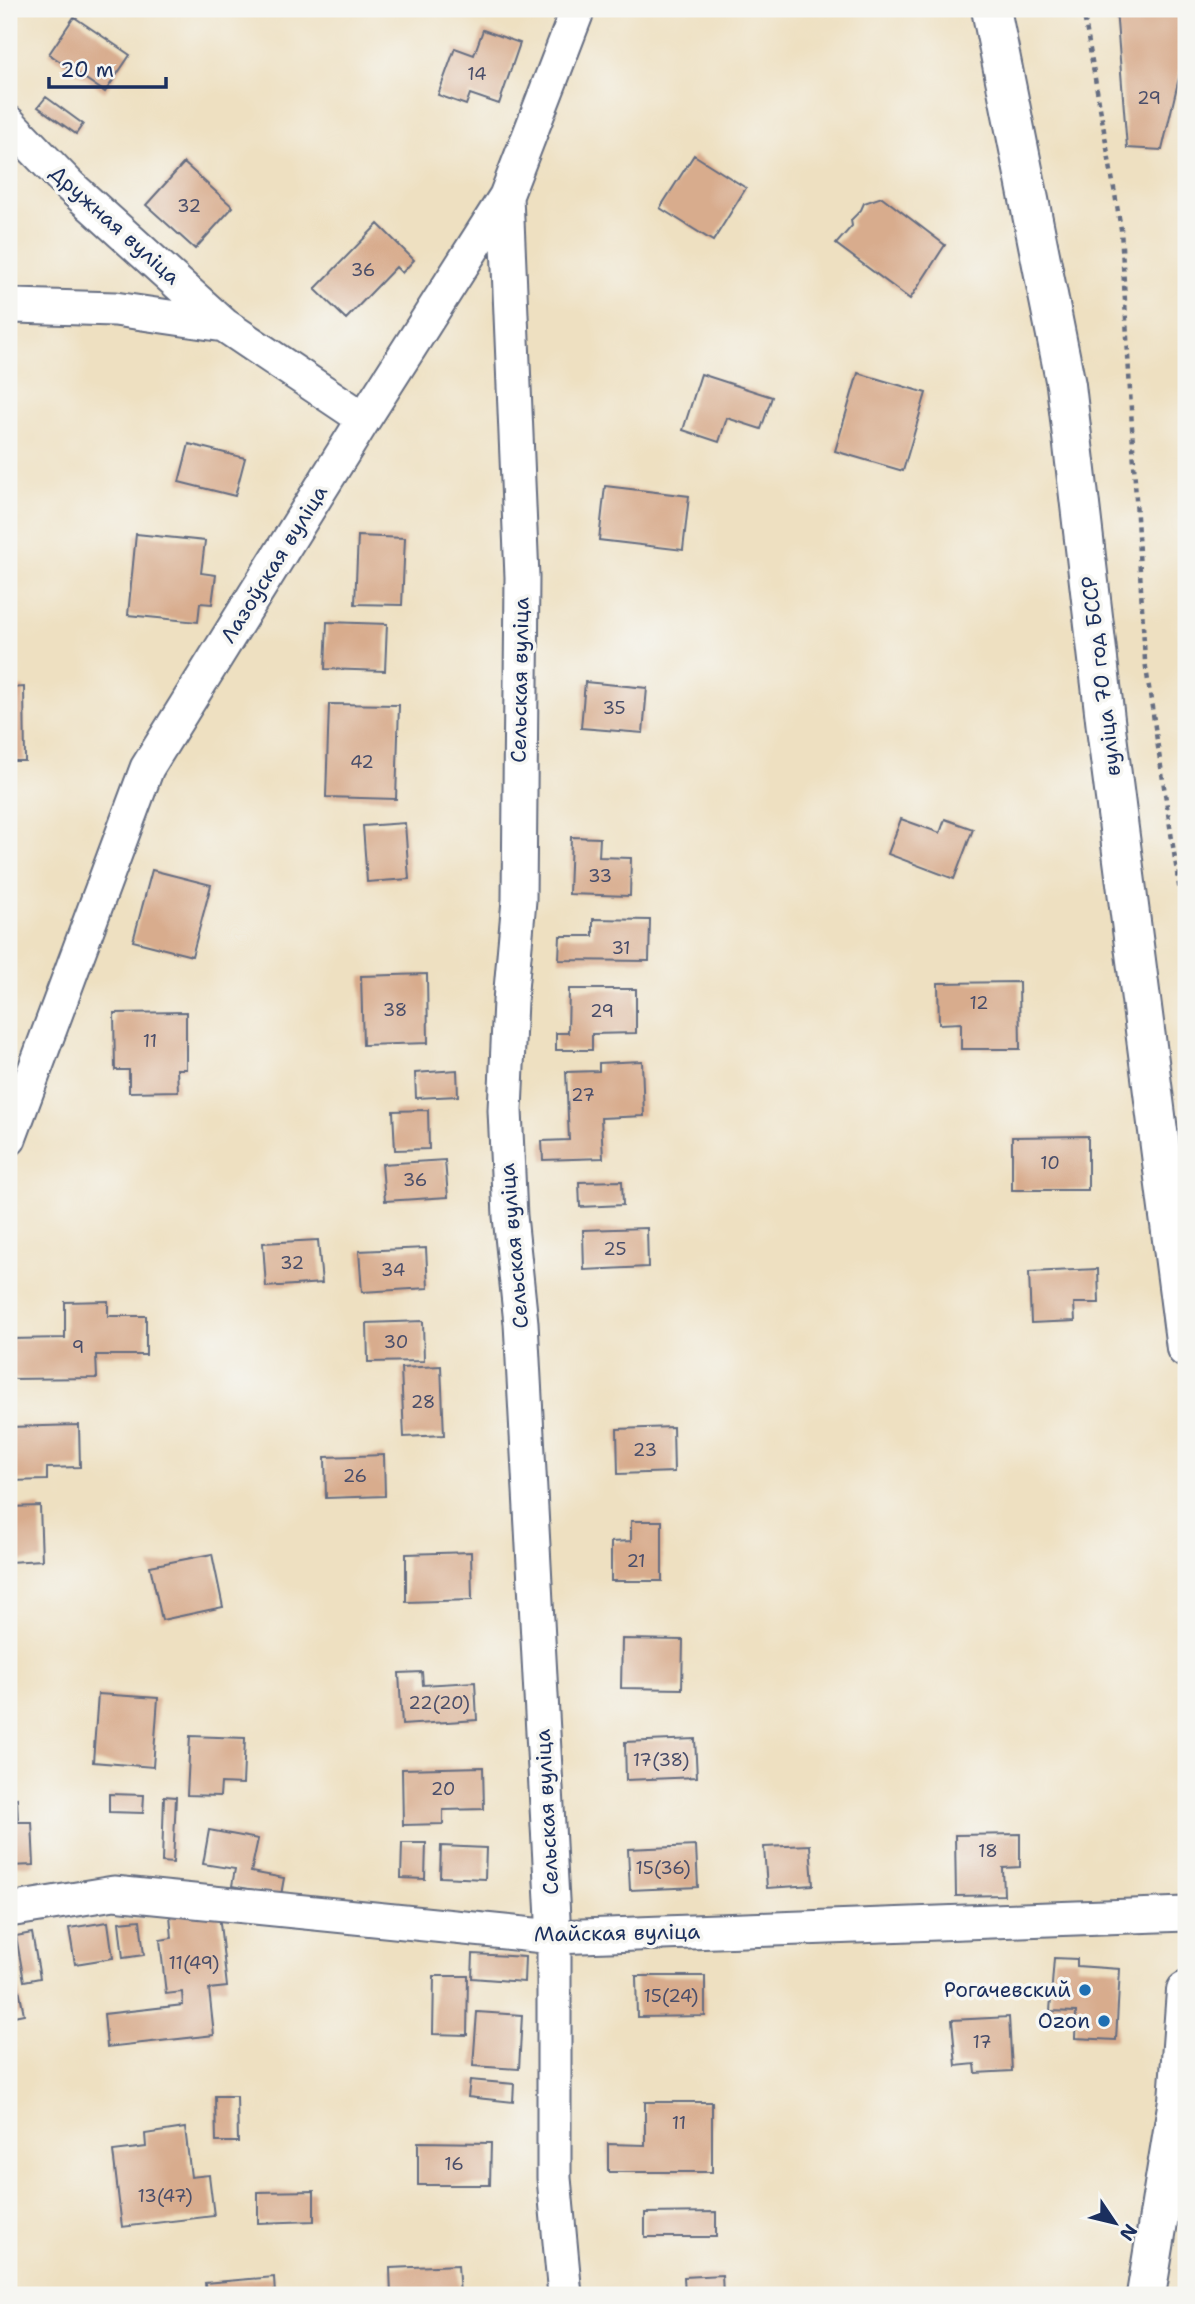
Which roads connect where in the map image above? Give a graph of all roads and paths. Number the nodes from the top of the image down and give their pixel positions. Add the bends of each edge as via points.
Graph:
1 (578, 9) edge
2 (991, 9) edge
3 (1083, 9) edge
4 (9, 123) edge
5 (506, 196) junction
6 (9, 308) edge
7 (225, 325) junction
8 (364, 419) junction
9 (1186, 933) edge
10 (9, 1139) edge
11 (1186, 1348) edge
12 (9, 1910) edge
13 (1186, 1914) edge
14 (554, 1937) junction
15 (1186, 1991) edge
16 (565, 2295) edge
17 (1146, 2295) edge

1 - 5 street, Лазоўская вуліца
2 - 11 street, вуліца 70 год БССР via 1066,385
3 - 9 path via 1121,229 1145,662
4 - 7 street, Дружная вуліца via 70,187
5 - 8 street, Лазоўская вуліца
5 - 14 street, Сельская вуліца via 522,577 519,900 505,1110
6 - 7 street, Дружная вуліца via 115,309
7 - 8 street, Дружная вуліца
8 - 10 street, Лазоўская вуліца via 147,768
12 - 14 street, Майская вуліца via 114,1893
13 - 14 street, Майская вуліца
14 - 16 street, Сельская вуліца via 554,2178
15 - 17 street via 1178,2100

